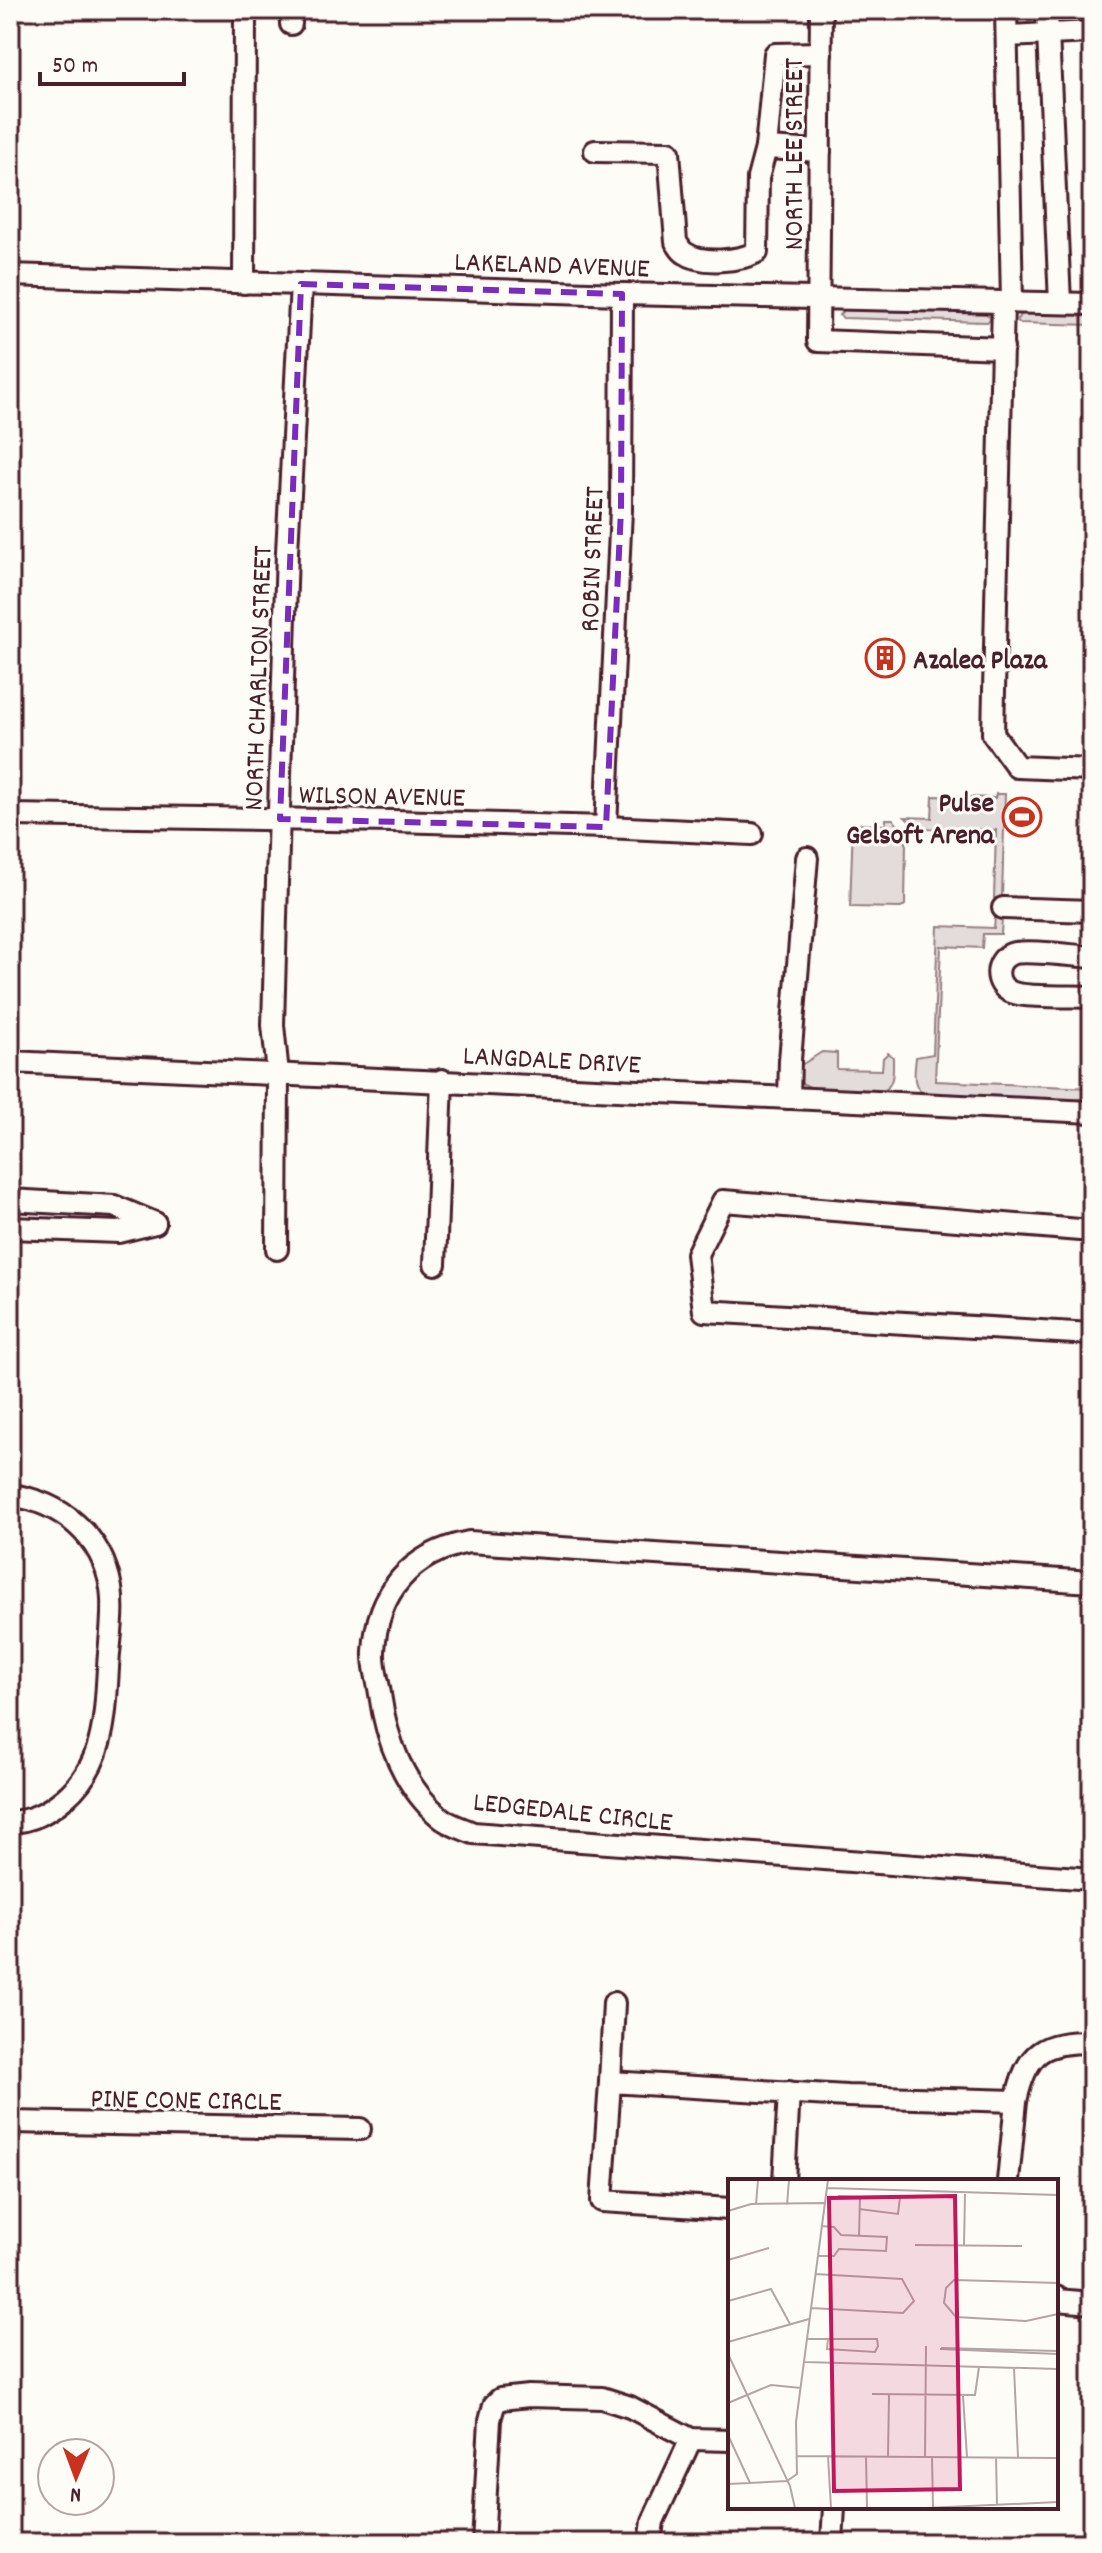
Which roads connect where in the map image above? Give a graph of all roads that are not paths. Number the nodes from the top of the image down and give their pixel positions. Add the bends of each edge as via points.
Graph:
1 (245, 10) edge
2 (821, 10) edge
3 (1006, 10) edge
4 (1047, 10) edge
5 (1092, 32) edge
6 (1047, 34) junction
7 (1007, 36) junction
8 (821, 53) junction
9 (766, 148) junction
10 (595, 151) dead end
11 (820, 151) junction
12 (10, 275) edge
13 (244, 283) junction
14 (301, 284) junction
15 (622, 294) junction
16 (819, 299) junction
17 (1007, 302) junction
18 (1060, 303) junction
19 (1092, 304) edge
20 (1003, 348) junction
21 (1092, 770) edge
22 (10, 815) edge
23 (280, 819) junction
24 (606, 827) junction
25 (752, 834) dead end
26 (807, 858) dead end
27 (1003, 908) dead end
28 (1092, 911) edge
29 (1092, 957) edge
30 (1092, 997) edge
31 (10, 1062) edge
32 (278, 1074) junction
33 (442, 1080) junction
34 (789, 1098) junction
35 (1092, 1112) edge
36 (10, 1200) edge
37 (41, 1202) junction
38 (10, 1228) edge
39 (39, 1229) junction
40 (1092, 1231) edge
41 (277, 1249) dead end
42 (435, 1264) dead end
43 (1092, 1334) edge
44 (10, 1495) edge
45 (1092, 1582) edge
46 (10, 1822) edge
47 (1092, 1879) edge
48 (614, 2003) dead end
49 (1092, 2042) edge
50 (610, 2082) junction
51 (789, 2092) junction
52 (1016, 2101) junction
53 (10, 2122) edge
54 (360, 2129) dead end
55 (784, 2179) edge
56 (1008, 2179) edge
57 (728, 2209) edge
58 (1058, 2300) edge
59 (1092, 2303) edge
60 (691, 2439) junction
61 (728, 2440) edge
62 (834, 2509) edge
63 (483, 2543) edge
64 (650, 2543) edge
65 (832, 2543) edge

1 - 13 street
2 - 8 street, NORTH LEE STREET
3 - 7 street
4 - 6 street
5 - 6 street
6 - 7 street
6 - 18 street
7 - 17 street
8 - 9 street via 775,54
8 - 11 street, NORTH LEE STREET
9 - 10 street via 758,178 757,252 742,260 685,253 676,242 669,152
9 - 11 street
11 - 16 street, NORTH LEE STREET
12 - 13 street, LAKELAND AVENUE
13 - 14 street, LAKELAND AVENUE
14 - 15 street, LAKELAND AVENUE
14 - 23 street, NORTH CHARLTON STREET
15 - 16 street, LAKELAND AVENUE
15 - 24 street, ROBIN STREET via 621,510
16 - 17 street, LAKELAND AVENUE
16 - 20 street, NORTH LEE STREET via 818,341
17 - 18 street, LAKELAND AVENUE
17 - 20 street
18 - 19 street, LAKELAND AVENUE
20 - 21 street via 993,734 1017,767
22 - 23 street, WILSON AVENUE
23 - 24 street, WILSON AVENUE
23 - 32 street, NORTH CHARLTON STREET via 273,1025
24 - 25 street, WILSON AVENUE
26 - 34 street
27 - 28 street
29 - 30 street via 1017,952 1000,963 998,976 1004,988 1017,994
31 - 32 street, LANGDALE DRIVE
32 - 33 street, LANGDALE DRIVE
32 - 41 street, NORTH CHARLTON STREET
33 - 34 street, LANGDALE DRIVE
33 - 42 street
34 - 35 street, LANGDALE DRIVE
36 - 37 street
37 - 39 street
37 - 39 street via 114,1206 155,1223 119,1232
38 - 39 street
40 - 43 street via 723,1201 697,1254 704,1311
44 - 46 street via 33,1498 66,1514 94,1545 111,1590 111,1615 106,1707 97,1753 75,1789 50,1810
45 - 47 street, LEDGEDALE CIRCLE via 469,1542 430,1554 400,1578 380,1614 374,1654 387,1730 408,1779 442,1820 473,1833
48 - 50 street
49 - 52 street via 1061,2042 1045,2049 1021,2078
50 - 51 street
50 - 57 street via 602,2201
51 - 52 street
51 - 55 street
52 - 56 street
53 - 54 street, PINE CONE CIRCLE
58 - 59 street
60 - 61 street
60 - 63 street via 602,2398 500,2399 490,2420
60 - 64 street via 653,2521
62 - 65 street

